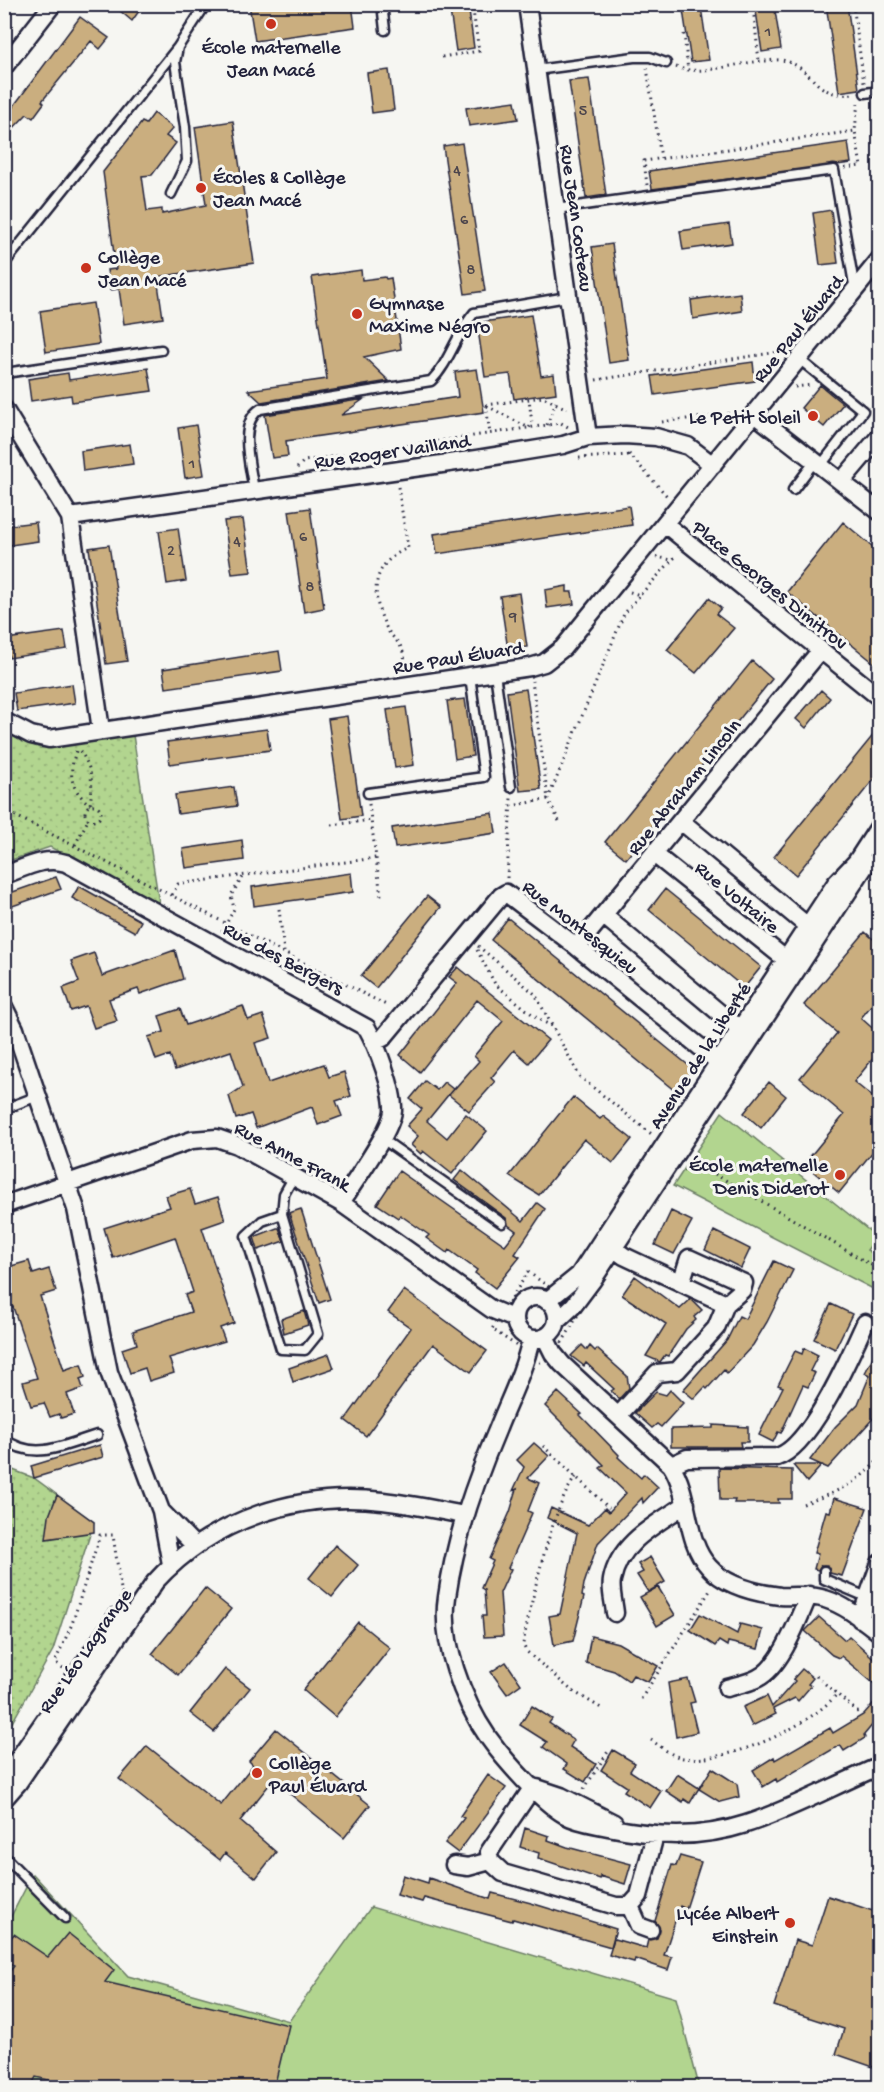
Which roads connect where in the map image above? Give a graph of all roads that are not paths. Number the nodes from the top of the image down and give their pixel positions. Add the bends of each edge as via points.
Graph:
1 (53, 4) edge
2 (206, 4) edge
3 (382, 4) edge
4 (527, 4) edge
5 (385, 30) dead end
6 (178, 47) junction
7 (666, 63) road end
8 (4, 67) edge
9 (536, 70) junction
10 (879, 91) edge
11 (865, 93) road end
12 (171, 194) dead end
13 (556, 209) junction
14 (879, 259) edge
15 (4, 264) edge
16 (855, 290) junction
17 (567, 297) junction
18 (161, 350) dead end
19 (804, 353) junction
20 (4, 375) edge
21 (4, 409) edge
22 (758, 409) junction
23 (879, 436) edge
24 (588, 437) junction
25 (818, 463) junction
26 (713, 465) junction
27 (841, 482) junction
28 (793, 490) dead end
29 (254, 491) junction
30 (879, 512) edge
31 (70, 517) junction
32 (665, 524) junction
33 (820, 651) junction
34 (495, 673) junction
35 (470, 676) junction
36 (879, 698) edge
37 (4, 721) edge
38 (101, 730) junction
39 (511, 787) road end
40 (368, 793) dead end
41 (681, 821) junction
42 (877, 838) edge
43 (654, 854) junction
44 (4, 875) edge
45 (603, 915) junction
46 (814, 931) junction
47 (577, 947) junction
48 (791, 965) junction
49 (4, 1007) edge
50 (747, 1032) junction
51 (374, 1042) junction
52 (724, 1067) junction
53 (38, 1096) junction
54 (4, 1109) edge
55 (381, 1138) junction
56 (293, 1178) junction
57 (68, 1183) junction
58 (341, 1203) junction
59 (4, 1205) edge
60 (282, 1214) junction
61 (502, 1223) dead end
62 (608, 1245) junction
63 (681, 1283) junction
64 (553, 1297) junction
65 (726, 1304) junction
66 (508, 1317) junction
67 (557, 1321) junction
68 (865, 1323) dead end
69 (535, 1344) junction
70 (619, 1415) junction
71 (97, 1436) dead end
72 (4, 1439) edge
73 (671, 1466) junction
74 (686, 1504) junction
75 (161, 1511) junction
76 (464, 1515) junction
77 (195, 1546) junction
78 (879, 1563) edge
79 (171, 1564) junction
80 (824, 1572) dead end
81 (155, 1582) junction
82 (809, 1595) junction
83 (870, 1598) junction
84 (615, 1613) dead end
85 (860, 1618) junction
86 (879, 1633) edge
87 (727, 1688) dead end
88 (875, 1767) edge
89 (8, 1778) edge
90 (533, 1787) junction
91 (4, 1799) edge
92 (630, 1832) junction
93 (655, 1835) junction
94 (4, 1856) edge
95 (490, 1861) junction
96 (454, 1865) dead end
97 (630, 1906) junction
98 (65, 1918) dead end
99 (650, 1930) dead end

1 - 8 street
2 - 6 lane
3 - 5 lane
4 - 9 street, Rue Jean Cocteau
6 - 12 lane via 175,62 187,161
6 - 15 lane
7 - 9 lane via 645,57
9 - 13 street, Rue Jean Cocteau
10 - 11 lane
13 - 16 lane via 834,170
13 - 17 street, Rue Jean Cocteau
14 - 16 street, Rue Paul Éluard
16 - 19 street, Rue Paul Éluard
17 - 24 street, Rue Jean Cocteau
17 - 29 lane via 474,313 431,381 260,409 252,414 247,425
18 - 20 lane
19 - 22 street, Rue Paul Éluard
19 - 25 lane via 829,383 864,411
21 - 31 street
22 - 25 street
22 - 26 street, Rue Paul Éluard
23 - 27 street
24 - 26 street, Rue Roger Vailland via 656,437 688,446
24 - 29 street, Rue Roger Vailland via 530,450
25 - 27 street
25 - 28 lane
26 - 32 street, Rue Paul Éluard
27 - 30 street
29 - 31 street, Rue Roger Vailland
31 - 38 street
32 - 33 street, Place Georges Dimitrov
32 - 34 street, Rue Paul Éluard via 563,648 544,663
33 - 36 street, Place Georges Dimitrov
33 - 41 street, Rue Abraham Lincoln
34 - 35 street, Rue Paul Éluard
34 - 39 lane
35 - 38 street, Rue Paul Éluard
35 - 40 lane via 484,777
37 - 38 street, Rue Paul Éluard via 49,739
41 - 43 street, Rue Abraham Lincoln
41 - 46 street, Rue Voltaire
42 - 46 street, Avenue de la Liberté via 851,877 836,883
43 - 45 street, Rue Abraham Lincoln
43 - 48 street, Rue Voltaire
44 - 51 street, Rue des Bergers via 44,860 67,864 358,1020
45 - 47 street, Rue Abraham Lincoln
45 - 50 street, Rue Montesquieu
46 - 48 street, Avenue de la Liberté
47 - 51 street, Rue Montesquieu via 506,893 383,1038
47 - 52 street, Rue Montesquieu
48 - 50 street, Avenue de la Liberté
49 - 53 street
50 - 52 street, Avenue de la Liberté
51 - 55 street, Rue des Bergers via 393,1110
52 - 62 street, Avenue de la Liberté
53 - 54 lane
53 - 57 street
55 - 58 street, Rue des Bergers
55 - 61 lane
56 - 57 street, Rue Anne Frank via 237,1145 204,1138
56 - 58 street, Rue Anne Frank
56 - 60 lane via 284,1194
57 - 59 street, Rue Anne Frank
57 - 75 street via 109,1372
58 - 66 street, Rue Anne Frank
60 - 60 lane via 262,1221 246,1236 281,1349 305,1350 318,1334
62 - 63 street
62 - 64 street, Avenue de la Liberté
62 - 67 street, Avenue de la Liberté via 574,1305
63 - 65 street
63 - 65 street via 689,1258 744,1283 742,1290
64 - 66 street via 526,1300
64 - 67 street
65 - 70 street via 716,1328 677,1371 657,1373
66 - 69 street
67 - 69 street via 551,1333
68 - 73 street via 828,1400 788,1452 777,1456 687,1458
69 - 70 street via 553,1353
69 - 76 street
70 - 73 street
71 - 72 lane via 39,1452 25,1451
73 - 74 street
74 - 82 street via 698,1552 719,1576 751,1591
74 - 84 street via 630,1544 617,1562 611,1582
75 - 77 street
75 - 79 street
76 - 77 street, Rue Léo Lagrange via 382,1500 334,1500 249,1517
76 - 90 street via 446,1599 452,1656 460,1684 483,1730
77 - 79 street, Rue Léo Lagrange
78 - 83 street
79 - 81 street, Rue Léo Lagrange
80 - 83 lane via 824,1579
81 - 89 street, Rue Léo Lagrange
81 - 89 street, Rue Léo Lagrange via 138,1592 124,1608
82 - 85 street
82 - 87 street via 778,1659 759,1678
83 - 85 street
85 - 86 street
88 - 93 street via 748,1824 693,1836
89 - 91 street, Rue Léo Lagrange
90 - 92 street
90 - 92 street via 567,1816
90 - 95 street via 492,1845
92 - 93 street
93 - 97 street via 639,1896
94 - 98 lane
95 - 96 street via 468,1867
95 - 97 street via 503,1873 616,1906
97 - 99 street via 639,1926

